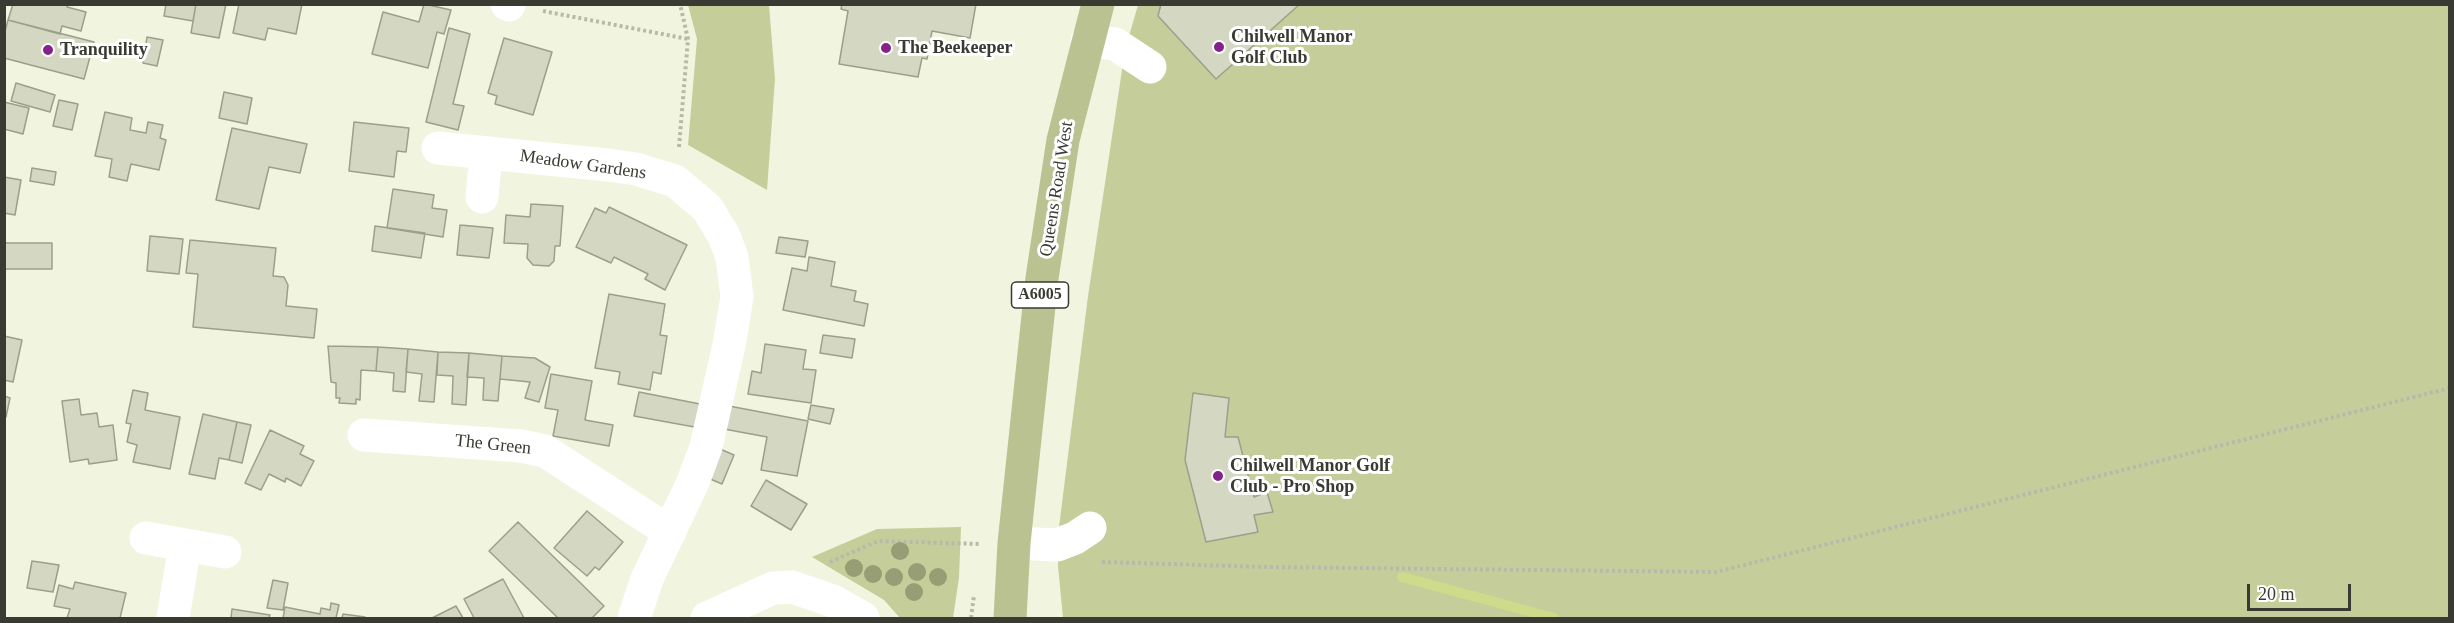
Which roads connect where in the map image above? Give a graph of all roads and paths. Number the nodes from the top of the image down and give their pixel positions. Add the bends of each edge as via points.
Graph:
1 (680, 4) edge
2 (1098, 4) edge
3 (508, 5) edge
4 (688, 39) junction
5 (1087, 41) junction
6 (1150, 67) dead end
7 (438, 148) dead end
8 (486, 153) junction
9 (675, 181) junction
10 (482, 197) dead end
11 (2450, 388) edge
12 (364, 435) dead end
13 (1090, 528) dead end
14 (669, 532) junction
15 (146, 538) dead end
16 (1014, 543) junction
17 (185, 545) junction
18 (225, 552) dead end
19 (1091, 561) dead end
20 (825, 564) dead end
21 (1009, 609) edge
22 (173, 618) edge
23 (634, 618) edge
24 (707, 618) edge
25 (864, 618) edge

1 - 4 path
2 - 5 main road, Queens Road West / A6005
3 - 4 path
4 - 9 path
5 - 6 street via 1115,44
5 - 16 main road, Queens Road West / A6005 via 1063,140 1046,255
7 - 8 street, Meadow Gardens
8 - 9 street, Meadow Gardens via 636,169
8 - 10 street
9 - 14 street, Meadow Gardens via 707,208 724,236 732,257 736,297 706,447
11 - 19 path via 1716,572
12 - 14 street, The Green via 545,451
13 - 16 street via 1057,545
14 - 23 street via 646,579
15 - 17 street
16 - 20 path via 878,541
16 - 21 main road, Queens Road West / A6005
17 - 18 street
17 - 22 street
24 - 25 street via 772,588 792,587 833,601

